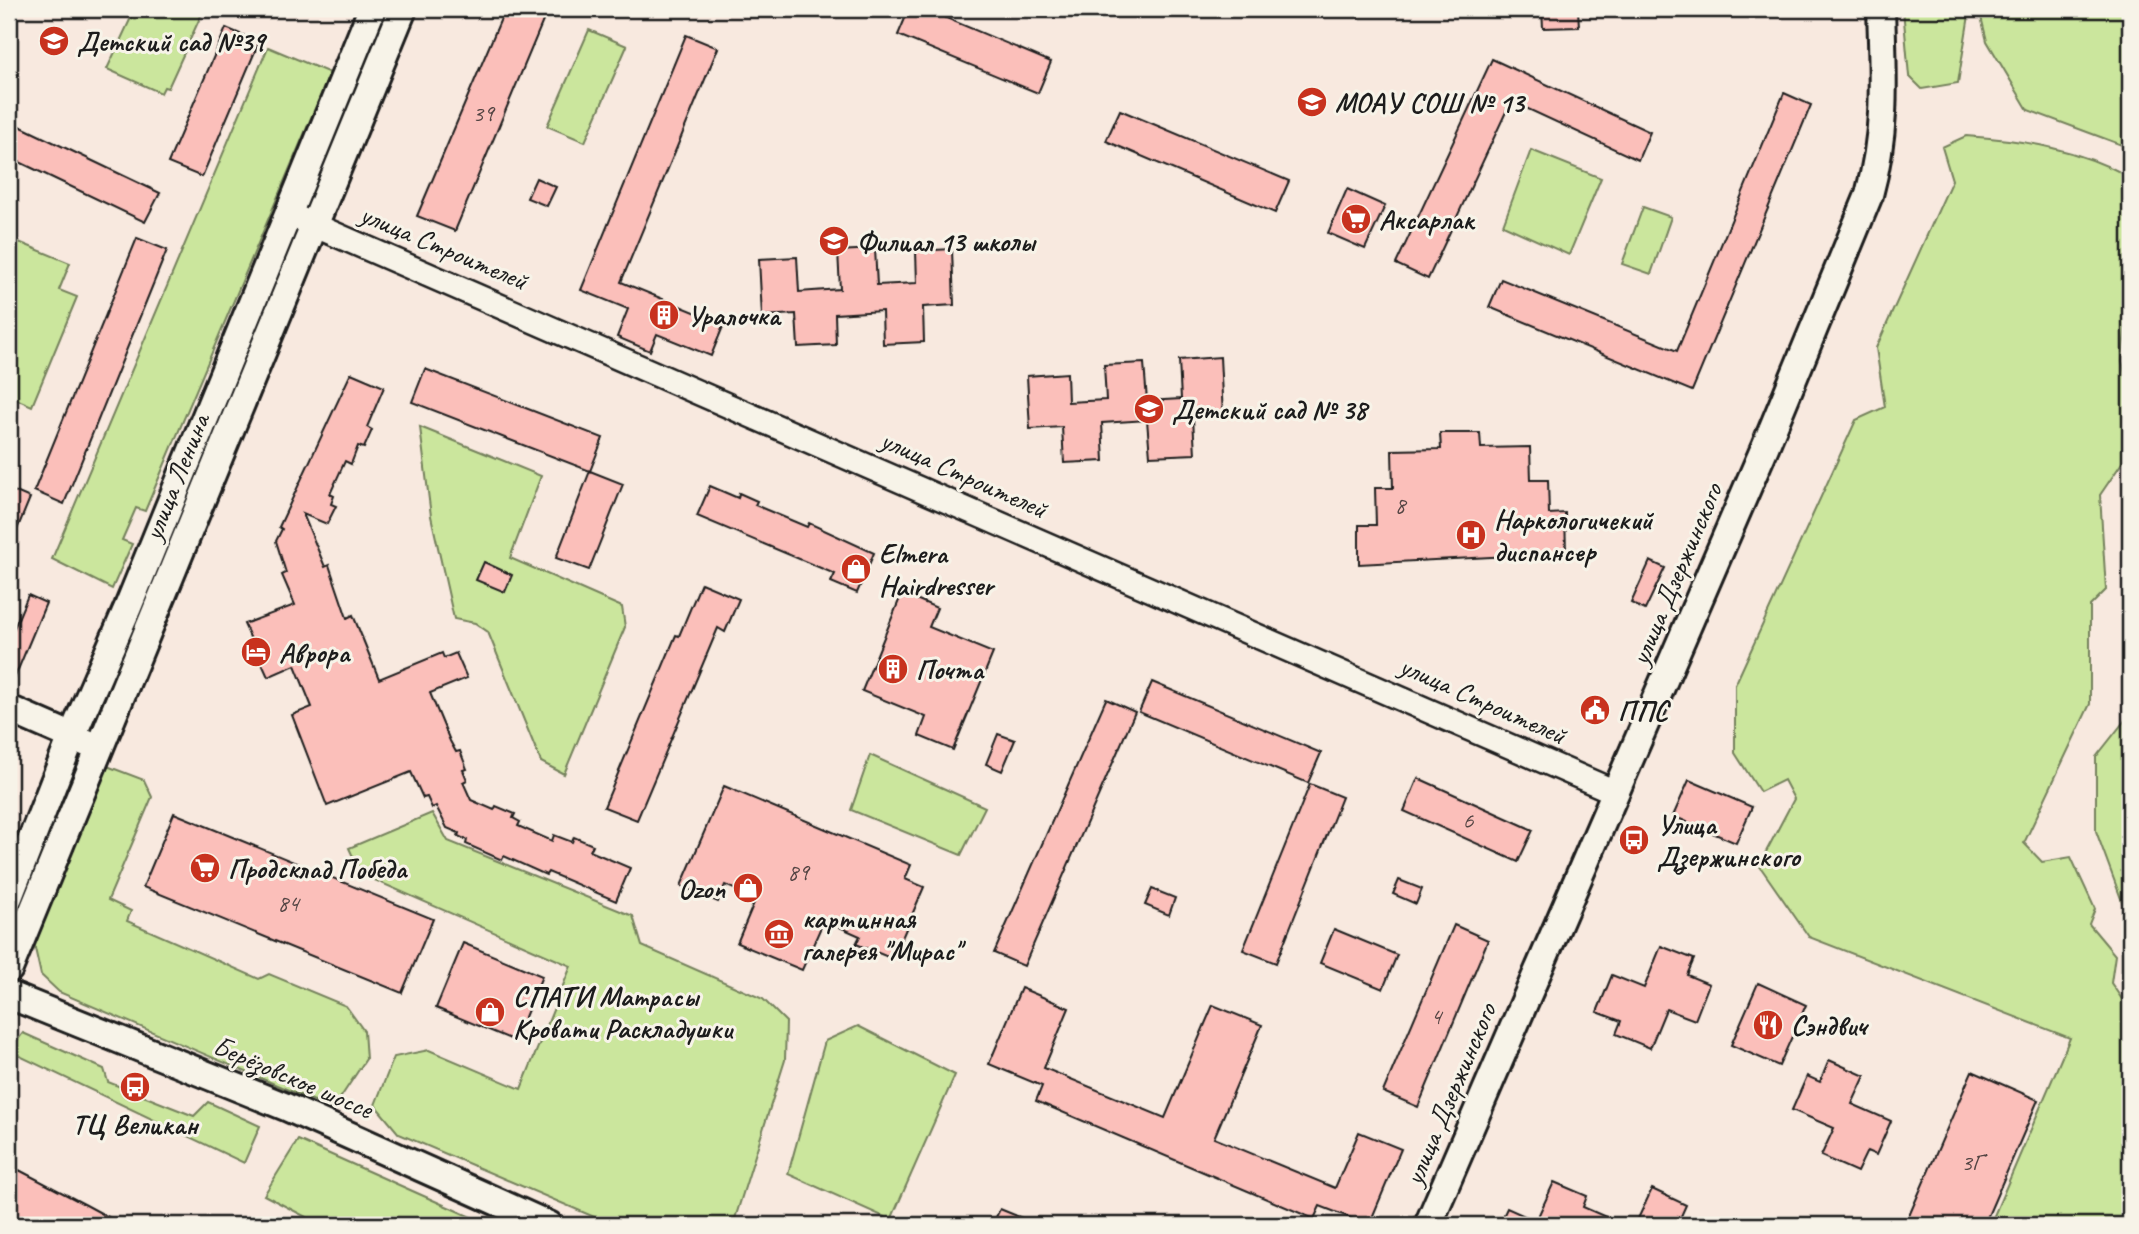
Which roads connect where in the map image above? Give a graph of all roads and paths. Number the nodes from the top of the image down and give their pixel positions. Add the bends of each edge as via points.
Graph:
1 (372, 9) edge
2 (403, 9) edge
3 (1881, 9) edge
4 (287, 213) junction
5 (314, 225) junction
6 (9, 709) edge
7 (72, 736) junction
8 (97, 748) junction
9 (1615, 792) junction
10 (9, 897) edge
11 (11, 964) edge
12 (9, 995) edge
13 (37, 1006) junction
14 (549, 1225) edge
15 (1428, 1225) edge

1 - 4 main road, улица Ленина
2 - 5 main road, улица Ленина
3 - 9 main road, улица Дзержинского via 1884,89 1880,153 1869,195
4 - 5 street, улица Строителей
4 - 7 main road, улица Ленина
5 - 8 main road, улица Ленина
5 - 9 street, улица Строителей
6 - 7 main road
7 - 8 main road
7 - 10 main road, улица Ленина
8 - 11 main road, улица Ленина
9 - 15 main road, улица Дзержинского
11 - 13 main road
12 - 13 main road, Берёзовское шоссе
13 - 14 main road, Берёзовское шоссе via 286,1107

